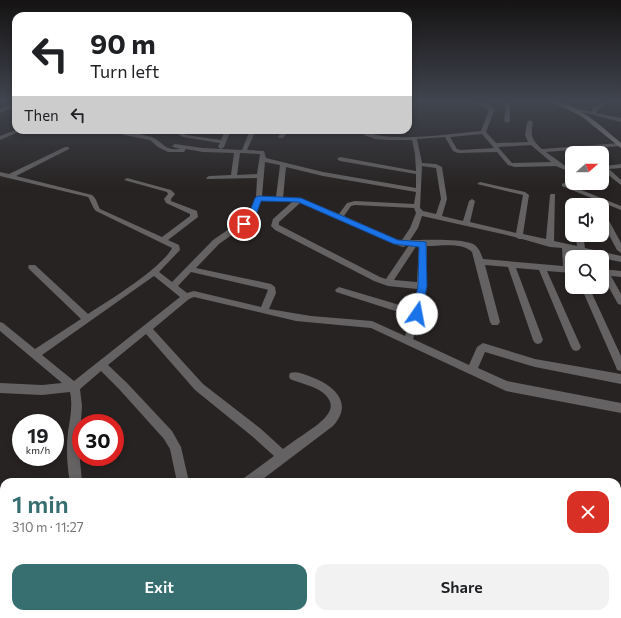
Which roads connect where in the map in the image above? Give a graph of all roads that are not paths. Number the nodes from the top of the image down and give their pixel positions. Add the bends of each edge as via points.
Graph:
1 (529, 131) edge
2 (604, 131) edge
3 (483, 132) joint
4 (12, 133) edge
5 (126, 134) edge
6 (181, 134) edge
7 (226, 134) edge
8 (251, 134) edge
9 (283, 134) edge
10 (368, 134) edge
11 (446, 135) junction
12 (281, 137) dead end
13 (0, 138) edge
14 (414, 138) junction
15 (223, 142) junction
16 (533, 143) junction
17 (175, 146) dead end
18 (620, 146) edge
19 (496, 147) junction
20 (609, 147) edge
21 (67, 148) dead end
22 (190, 148) junction
23 (565, 149) edge
24 (219, 150) junction
25 (240, 151) junction
26 (542, 151) junction
27 (262, 159) junction
28 (340, 159) dead end
29 (283, 164) junction
30 (418, 164) junction
31 (556, 164) junction
32 (621, 166) edge
33 (609, 167) edge
34 (565, 169) edge
35 (419, 173) junction
36 (609, 173) edge
37 (0, 174) edge
38 (11, 176) junction
39 (260, 176) junction
40 (234, 177) junction
41 (209, 178) dead end
42 (127, 180) dead end
43 (621, 183) edge
44 (480, 184) dead end
45 (564, 185) dead end
46 (418, 190) junction
47 (553, 195) dead end
48 (258, 198) junction
49 (279, 199) junction
50 (299, 200) junction
51 (472, 201) dead end
52 (621, 208) edge
53 (419, 210) junction
54 (340, 217) junction
55 (438, 218) junction
56 (466, 224) junction
57 (609, 226) edge
58 (519, 237) junction
59 (164, 240) junction
60 (619, 241) edge
61 (580, 242) edge
62 (403, 244) junction
63 (418, 244) junction
64 (550, 244) junction
65 (566, 247) junction
66 (566, 250) edge
67 (581, 250) joint
68 (621, 250) edge
69 (609, 256) edge
70 (621, 259) edge
71 (480, 262) junction
72 (511, 264) junction
73 (32, 267) dead end
74 (542, 268) junction
75 (189, 269) junction
76 (565, 270) edge
77 (154, 272) junction
78 (609, 273) edge
79 (621, 274) edge
80 (609, 282) edge
81 (388, 283) junction
82 (173, 286) junction
83 (423, 286) junction
84 (339, 290) dead end
85 (588, 294) edge
86 (186, 297) junction
87 (621, 302) edge
88 (264, 311) junction
89 (417, 314) junction
90 (87, 319) junction
91 (495, 322) dead end
92 (0, 326) edge
93 (146, 328) junction
94 (538, 340) dead end
95 (408, 341) junction
96 (576, 347) dead end
97 (34, 355) junction
98 (101, 365) junction
99 (621, 367) edge
100 (472, 371) junction
101 (294, 376) dead end
102 (621, 379) edge
103 (74, 387) junction
104 (0, 388) edge
105 (621, 408) edge
106 (282, 457) junction
107 (76, 478) edge
108 (183, 478) edge
109 (253, 478) edge

1 - 16 street via 528,136
2 - 18 main road
3 - 11 street
3 - 19 street
4 - 13 street
5 - 22 street via 152,139 170,151
6 - 15 street
7 - 15 street
8 - 25 street
9 - 12 street
10 - 14 street via 373,137
11 - 14 street
11 - 19 street via 455,150 460,152
14 - 30 street via 418,147
15 - 24 street
16 - 19 street
16 - 26 street
17 - 22 street
18 - 20 street
19 - 31 street via 508,162 515,166
21 - 38 street
22 - 24 street
23 - 26 street
24 - 25 street
25 - 27 street via 262,152
25 - 40 street
26 - 31 street
27 - 29 street
27 - 39 street
28 - 35 street
29 - 46 street via 345,178
29 - 49 street
30 - 35 street
30 - 55 street via 439,168 444,199
31 - 34 street
32 - 33 street
35 - 46 street
36 - 43 street
37 - 38 street
38 - 59 street via 90,196 98,210
39 - 40 street
39 - 48 street
40 - 41 street
42 - 59 street via 171,192 167,198 168,202 195,215
44 - 58 street via 526,195
45 - 52 street
46 - 53 street
47 - 64 street
48 - 49 street
48 - 75 street via 249,220 216,242
49 - 50 street
50 - 54 street
50 - 81 street via 276,221 275,226 366,275
51 - 56 street
53 - 54 street via 355,203 349,204
53 - 55 street
53 - 62 street via 414,228
54 - 62 street
55 - 56 street
56 - 58 street
57 - 60 street
58 - 64 street
59 - 77 street via 176,250
60 - 68 street
61 - 67 street
62 - 63 street
63 - 71 street via 467,245 476,251
63 - 81 street
63 - 83 street
64 - 65 street
65 - 66 street
65 - 67 street
69 - 70 street
71 - 72 street
71 - 91 street
72 - 74 street
72 - 94 street
73 - 90 street
74 - 76 street
74 - 96 street
75 - 82 street
75 - 88 street via 268,286 272,293
77 - 82 street
77 - 90 street
78 - 79 street
80 - 87 street
81 - 83 street
82 - 86 street
83 - 89 street
84 - 89 street
85 - 99 street
86 - 88 street via 194,294
86 - 93 street
88 - 95 street via 312,320 364,323
89 - 95 street
90 - 97 street
92 - 97 street
93 - 98 street
93 - 106 street via 199,387 257,433
95 - 100 street
97 - 103 street
98 - 103 street
98 - 108 street via 168,435 175,447
100 - 102 street via 483,347 535,363
100 - 105 street via 516,389
101 - 106 street via 323,388 333,396 336,408 331,420
103 - 104 street via 42,390
103 - 107 street via 78,404 73,439
106 - 109 street

